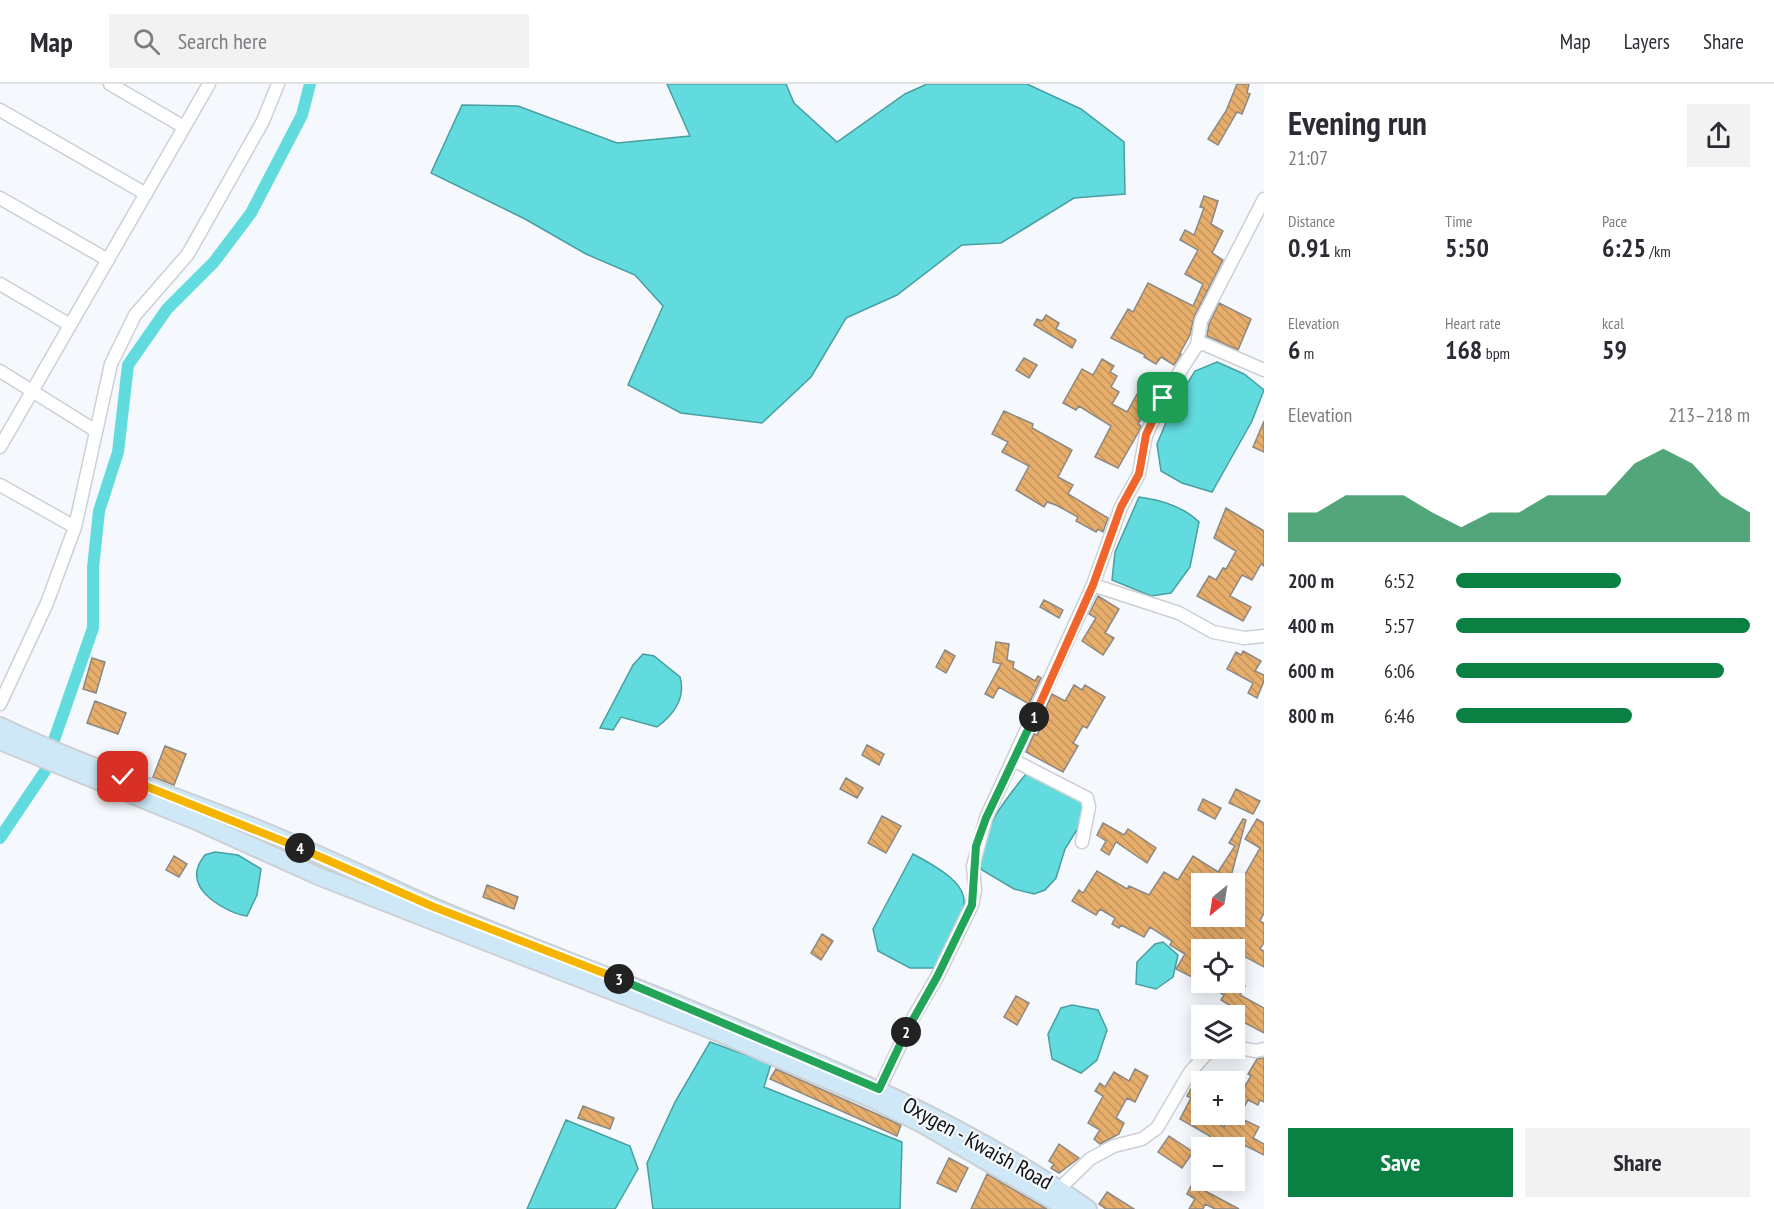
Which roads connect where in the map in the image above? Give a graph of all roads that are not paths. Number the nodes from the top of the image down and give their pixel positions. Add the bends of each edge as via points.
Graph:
1 (110, 84) edge
2 (209, 84) edge
3 (278, 84) edge
4 (0, 110) edge
5 (184, 127) junction
6 (146, 194) junction
7 (0, 198) edge
8 (1264, 199) edge
9 (108, 260) junction
10 (0, 284) edge
11 (70, 325) junction
12 (1197, 345) junction
13 (1264, 370) edge
14 (0, 371) edge
15 (33, 390) junction
16 (96, 431) junction
17 (0, 447) edge
18 (0, 485) edge
19 (75, 527) junction
20 (1093, 585) junction
21 (1264, 636) edge
22 (0, 704) edge
23 (0, 726) edge
24 (0, 741) edge
25 (1013, 760) junction
26 (1082, 842) dead end
27 (1245, 1049) edge
28 (1264, 1049) edge
29 (1202, 1059) edge
30 (876, 1094) junction
31 (1058, 1202) edge
32 (1088, 1209) edge

1 - 5 street
2 - 5 street
3 - 16 street via 263,121 189,254 135,315 120,341
4 - 6 street
5 - 6 street
6 - 9 street
7 - 9 street
8 - 12 street via 1201,321
9 - 11 street
10 - 11 street
11 - 15 street
12 - 13 street via 1204,344
12 - 20 street via 1163,398 1146,435 1139,474 1121,507
14 - 15 street
15 - 16 street
15 - 17 street
16 - 19 street
18 - 19 street
19 - 22 street via 47,603
20 - 21 street via 1179,613 1213,632 1244,638
20 - 25 street
23 - 30 main road, Oxygen - Kwaish Road via 50,750 260,830 434,907 594,969
24 - 30 main road, Oxygen - Kwaish Road via 44,756 318,876
25 - 26 street via 1087,798 1089,807
25 - 30 street via 976,846 972,905
27 - 28 street
29 - 31 street via 1157,1128 1142,1139 1114,1146 1090,1159
30 - 31 main road, Oxygen - Kwaish Road
31 - 32 main road, Oxygen - Kwaish Road

